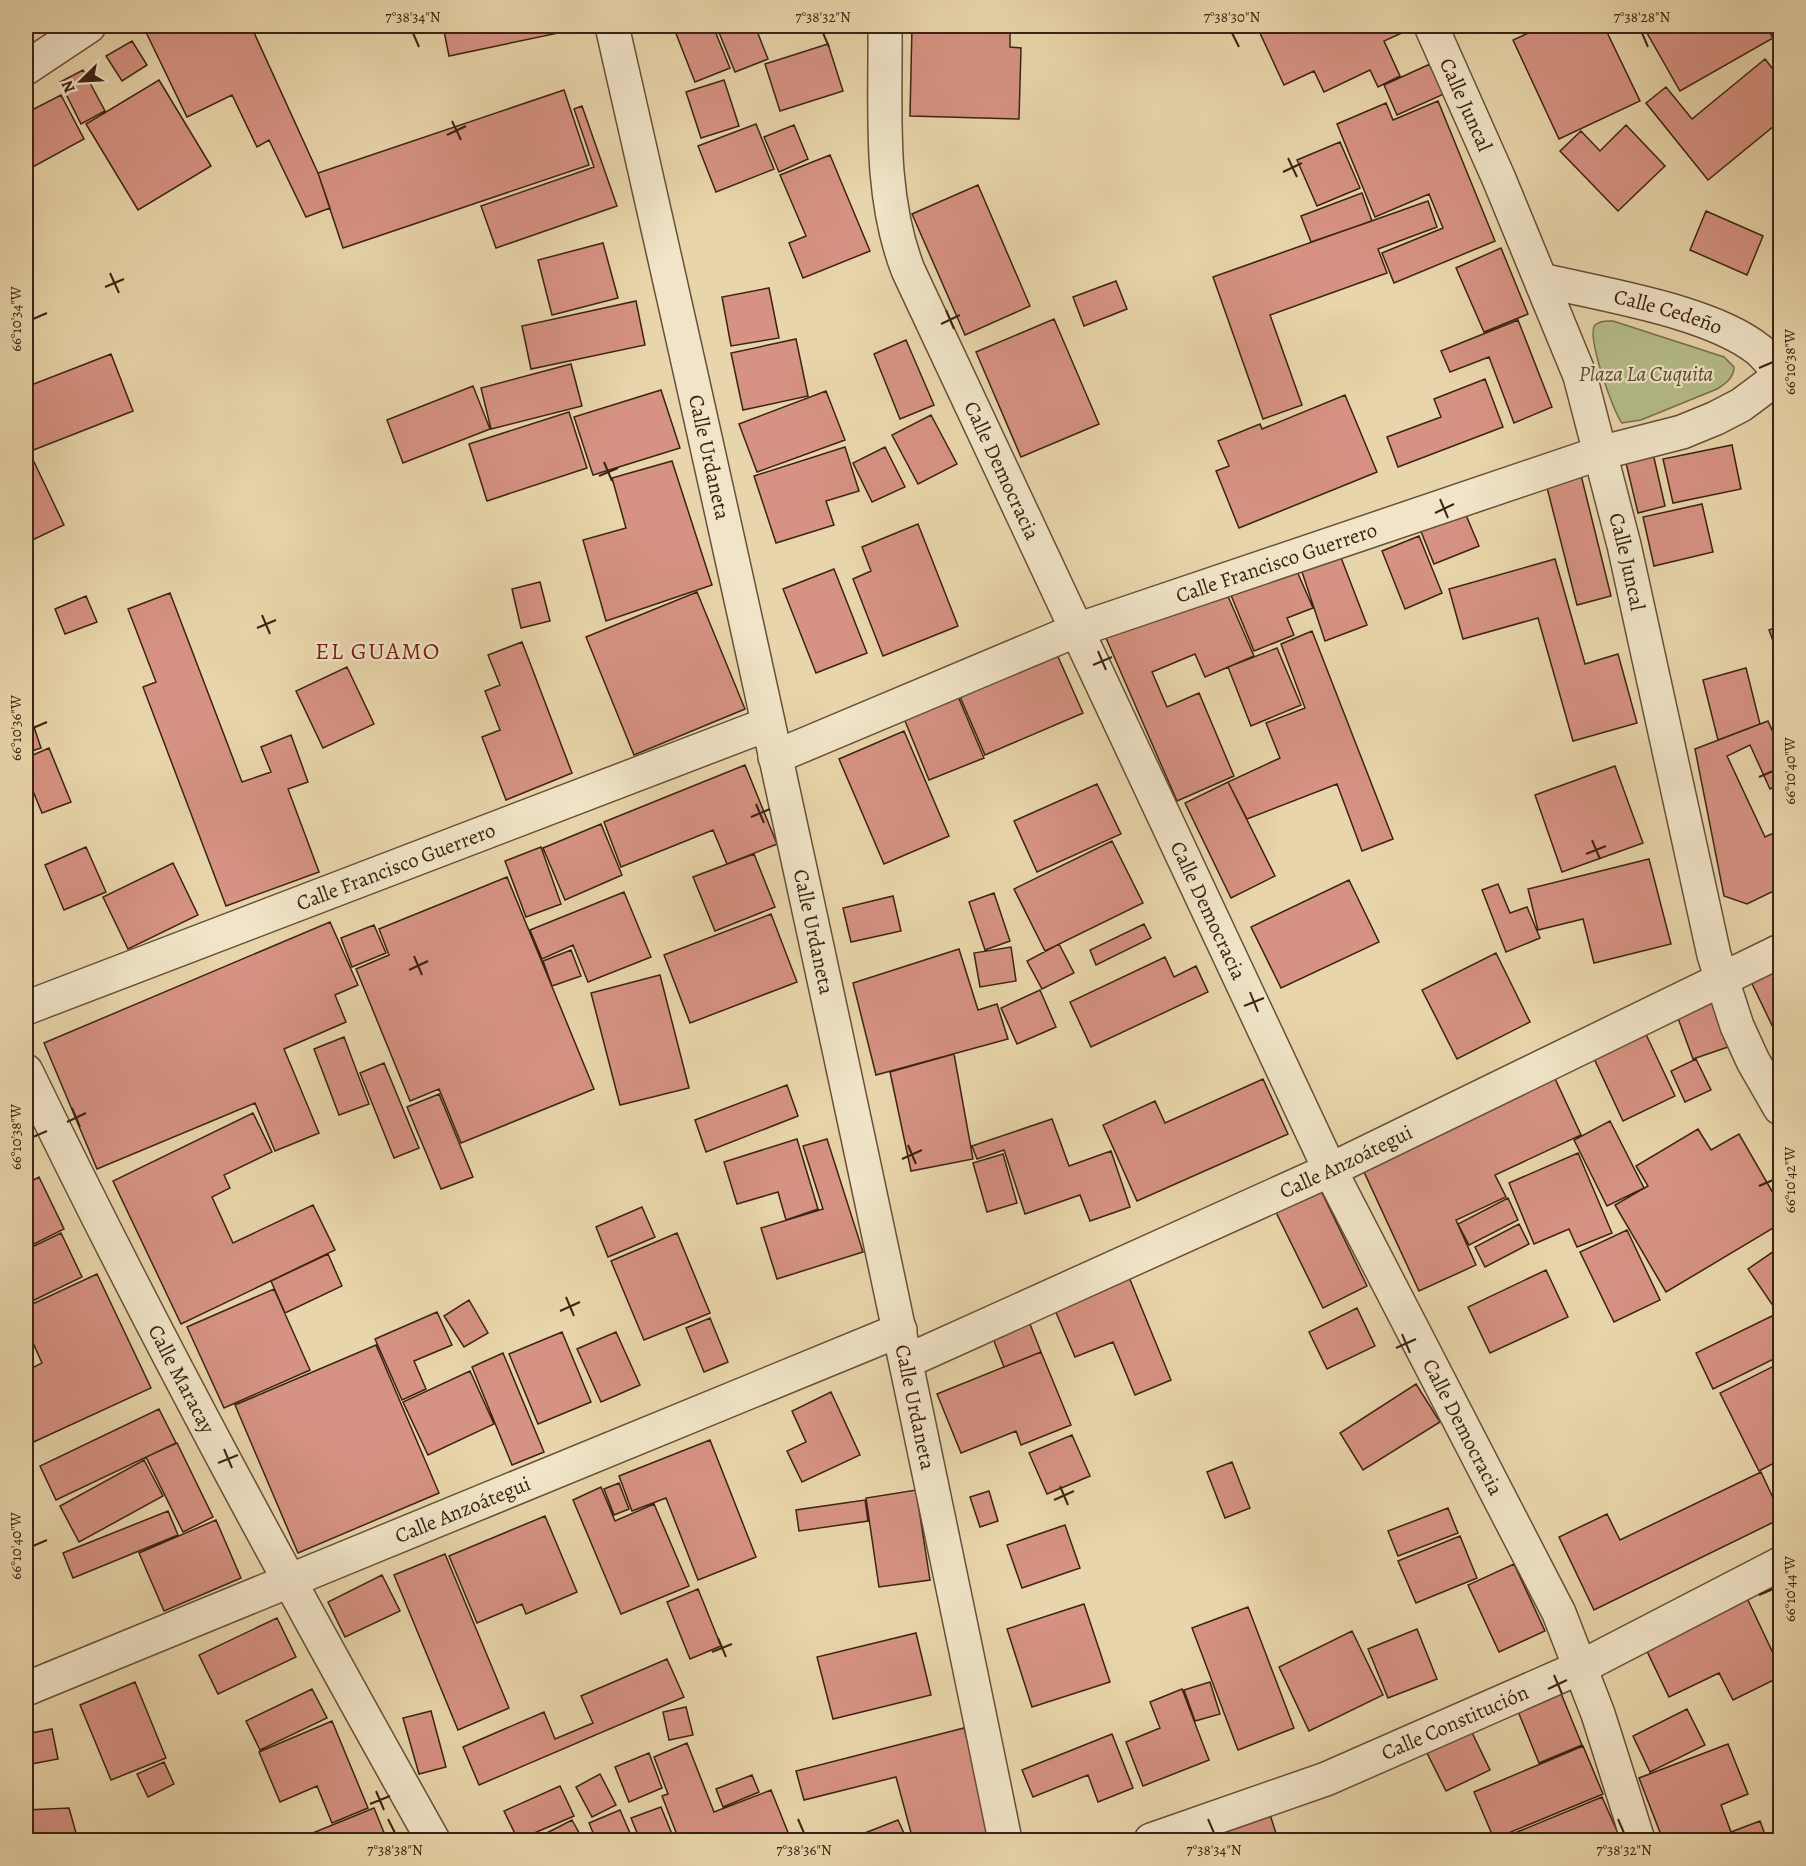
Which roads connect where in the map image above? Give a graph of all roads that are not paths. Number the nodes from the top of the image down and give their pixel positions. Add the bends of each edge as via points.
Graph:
1 (89, 26) edge
2 (612, 26) edge
3 (885, 26) edge
4 (1431, 26) edge
5 (26, 68) edge
6 (1542, 280) junction
7 (1780, 375) edge
8 (1600, 453) junction
9 (1077, 630) junction
10 (768, 724) junction
11 (775, 757) junction
12 (1780, 951) edge
13 (1722, 980) junction
14 (26, 1008) edge
15 (26, 1071) edge
16 (1780, 1108) edge
17 (1330, 1170) junction
18 (900, 1330) junction
19 (907, 1361) junction
20 (1780, 1564) edge
21 (290, 1582) junction
22 (1581, 1667) junction
23 (26, 1689) edge
24 (433, 1840) edge
25 (1005, 1840) edge
26 (1151, 1840) edge
27 (1638, 1840) edge

1 - 5 street
2 - 10 street, Calle Urdaneta
3 - 9 street, Calle Democracia via 888,188 899,247
4 - 6 street, Calle Juncal
6 - 7 street, Calle Cedeño via 1714,325 1759,350
6 - 8 street, Calle Juncal via 1580,376
7 - 8 street, Calle Francisco Guerrero via 1742,405 1682,432
8 - 9 street, Calle Francisco Guerrero
8 - 13 street, Calle Juncal
9 - 11 street, Calle Francisco Guerrero
9 - 17 street, Calle Democracia
10 - 11 street, Calle Urdaneta
10 - 14 street, Calle Francisco Guerrero
11 - 18 street, Calle Urdaneta
12 - 13 street, Calle Anzoátegui
13 - 16 street, Calle Juncal via 1737,1026
13 - 17 street, Calle Anzoátegui
15 - 21 street, Calle Maracay
17 - 19 street, Calle Anzoátegui
17 - 22 street, Calle Democracia via 1559,1613
18 - 19 street, Calle Urdaneta
18 - 21 street, Calle Anzoátegui
19 - 25 street, Calle Urdaneta
20 - 22 street, Calle Constitución
21 - 23 street, Calle Anzoátegui
21 - 24 street, Calle Maracay
22 - 26 street, Calle Constitución via 1326,1779
22 - 27 street, Calle Democracia

